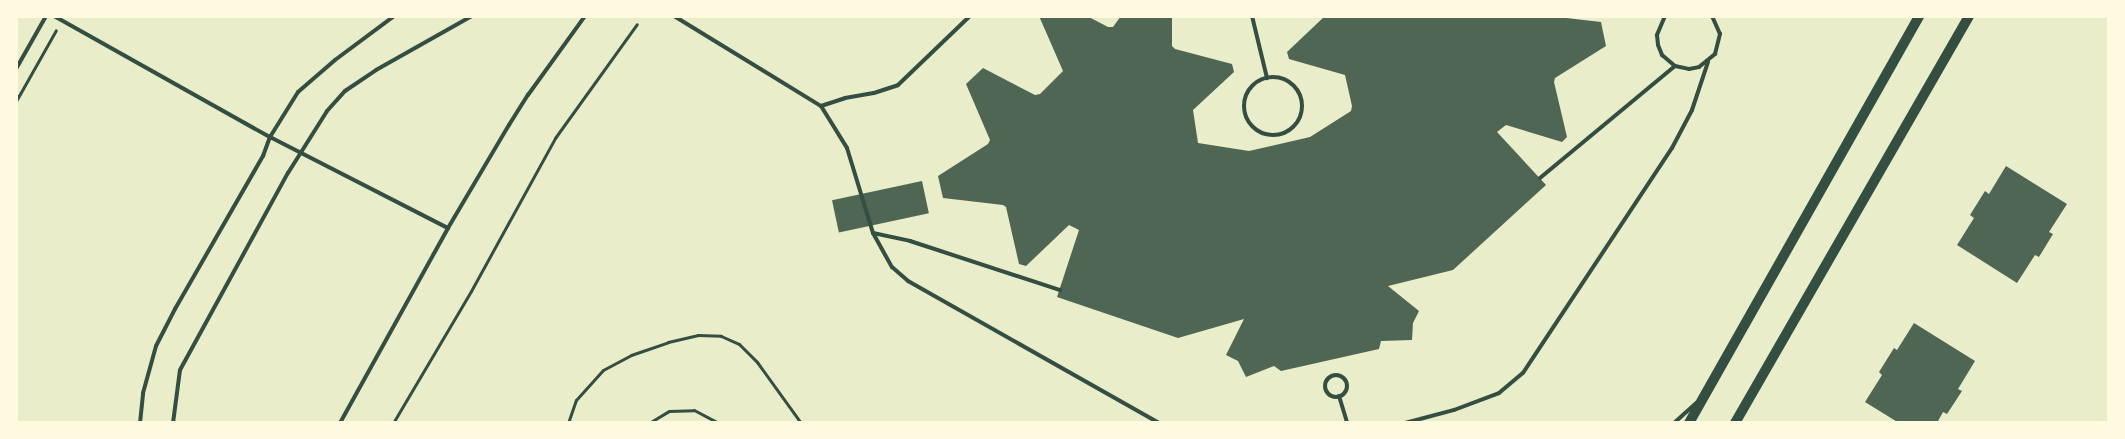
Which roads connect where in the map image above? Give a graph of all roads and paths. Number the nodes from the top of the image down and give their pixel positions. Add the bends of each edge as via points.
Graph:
1 (46, 16) edge
2 (54, 16) edge
3 (394, 16) edge
4 (472, 16) edge
5 (586, 16) edge
6 (674, 16) edge
7 (970, 16) edge
8 (1252, 16) edge
9 (1665, 16) edge
10 (1712, 16) edge
11 (1919, 16) edge
12 (1969, 16) edge
13 (61, 20) junction
14 (637, 24) dead end
15 (1708, 62) junction
16 (1676, 66) junction
17 (16, 69) edge
18 (1268, 78) junction
19 (16, 101) edge
20 (821, 106) junction
21 (270, 137) junction
22 (300, 152) junction
23 (1540, 178) dead end
24 (448, 228) junction
25 (873, 233) junction
26 (1060, 290) dead end
27 (1705, 394) junction
28 (1339, 396) junction
29 (140, 423) edge
30 (173, 423) edge
31 (340, 423) edge
32 (393, 423) edge
33 (568, 423) edge
34 (649, 423) edge
35 (718, 423) edge
36 (800, 423) edge
37 (1159, 423) edge
38 (1347, 423) edge
39 (1404, 423) edge
40 (1674, 423) edge
41 (1689, 423) edge
42 (1735, 423) edge

1 - 17 lane
2 - 13 lane
3 - 21 lane via 298,92
4 - 22 lane via 411,48 345,91 327,111
5 - 24 lane via 528,94
6 - 20 lane
7 - 20 lane via 898,85
8 - 18 lane
9 - 16 lane via 1657,35 1658,45 1662,55
10 - 15 lane via 1720,34 1719,45
11 - 27 main road
12 - 42 main road
13 - 19 path
13 - 21 lane
14 - 32 path via 555,138
15 - 16 lane via 1689,69
15 - 39 lane via 1692,110 1672,148 1523,373 1499,393 1454,410
16 - 23 lane
18 - 18 lane via 1251,88 1244,106 1250,124 1266,134 1275,135 1291,128 1297,121 1302,104 1294,87 1287,81
20 - 25 lane via 846,148
21 - 22 lane
21 - 29 lane via 263,156 156,346 143,393
22 - 24 lane
22 - 30 lane via 180,370
24 - 31 lane
25 - 26 lane via 910,241
25 - 37 lane via 892,267 908,281
27 - 40 lane
27 - 41 main road
28 - 28 lane via 1346,391 1346,384 1342,377 1335,375 1326,381 1325,388 1331,395
28 - 38 lane
33 - 36 path via 576,400 603,370 631,355 698,335 721,336 739,344 757,362
34 - 35 path via 669,411 694,410

